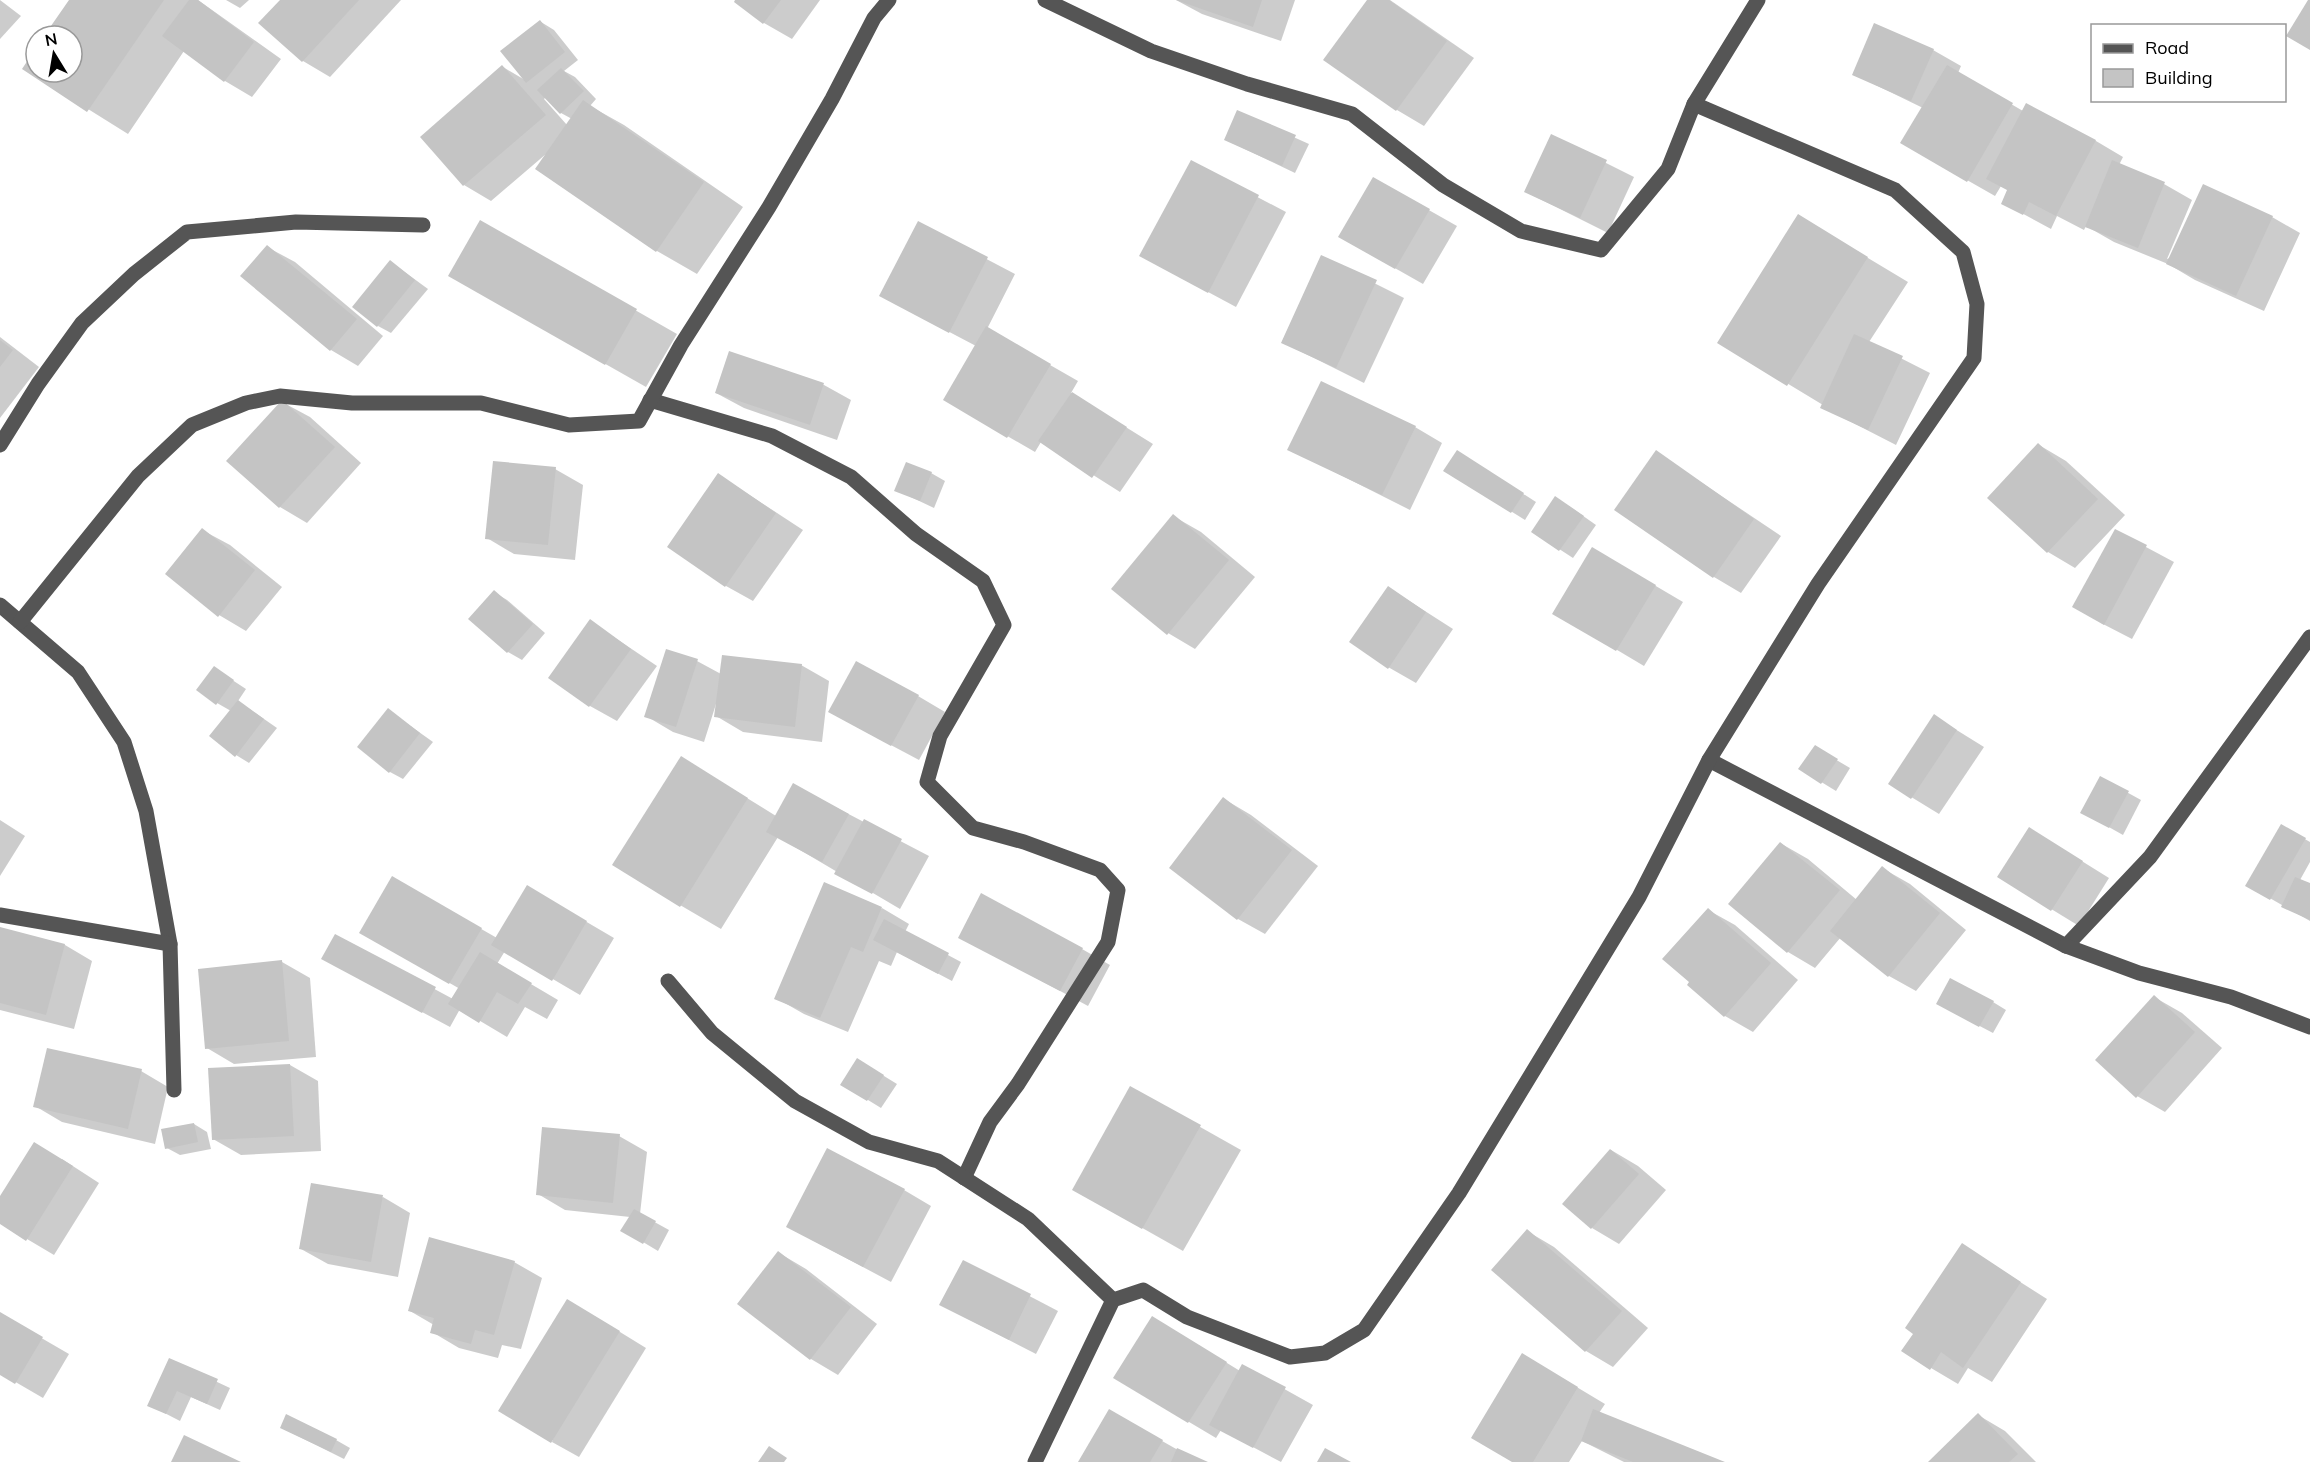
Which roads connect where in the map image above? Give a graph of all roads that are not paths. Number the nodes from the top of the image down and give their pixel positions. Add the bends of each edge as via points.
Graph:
1 (889, 0) edge
2 (1045, 0) edge
3 (1758, 0) edge
4 (1694, 104) junction
5 (423, 225) dead end
6 (651, 400) junction
7 (0, 445) edge
8 (0, 605) edge
9 (20, 622) junction
10 (2310, 637) edge
11 (1709, 760) junction
12 (0, 915) edge
13 (170, 944) junction
14 (2066, 946) junction
15 (668, 981) dead end
16 (2310, 1027) edge
17 (174, 1089) dead end
18 (964, 1178) junction
19 (1113, 1300) junction
20 (1035, 1462) edge

1 - 6 street via 874,18 769,207 681,345
2 - 4 street via 1151,51 1352,114 1443,184 1521,231 1601,250 1668,170
3 - 4 street
4 - 11 street via 1895,189 1963,252 1977,304 1974,358 1818,584
5 - 7 street via 296,222 187,232 82,323
6 - 9 street via 639,421 569,425 482,403 352,403 280,396 246,403 192,425 138,476
6 - 18 street via 772,436 851,477 916,534 983,581 1005,625 940,736 927,782 973,828 1100,870 1118,890 1108,942 990,1122
8 - 9 street
9 - 13 street via 78,672 124,742 146,811
10 - 14 street via 2150,857
11 - 14 street
11 - 19 street via 1633,907 1459,1193 1364,1330 1325,1353 1290,1357 1187,1317 1143,1290
12 - 13 street
13 - 17 street
14 - 16 street via 2139,973 2230,997
15 - 18 street via 712,1033 795,1101 869,1142 938,1161
18 - 19 street via 1028,1220
19 - 20 street

